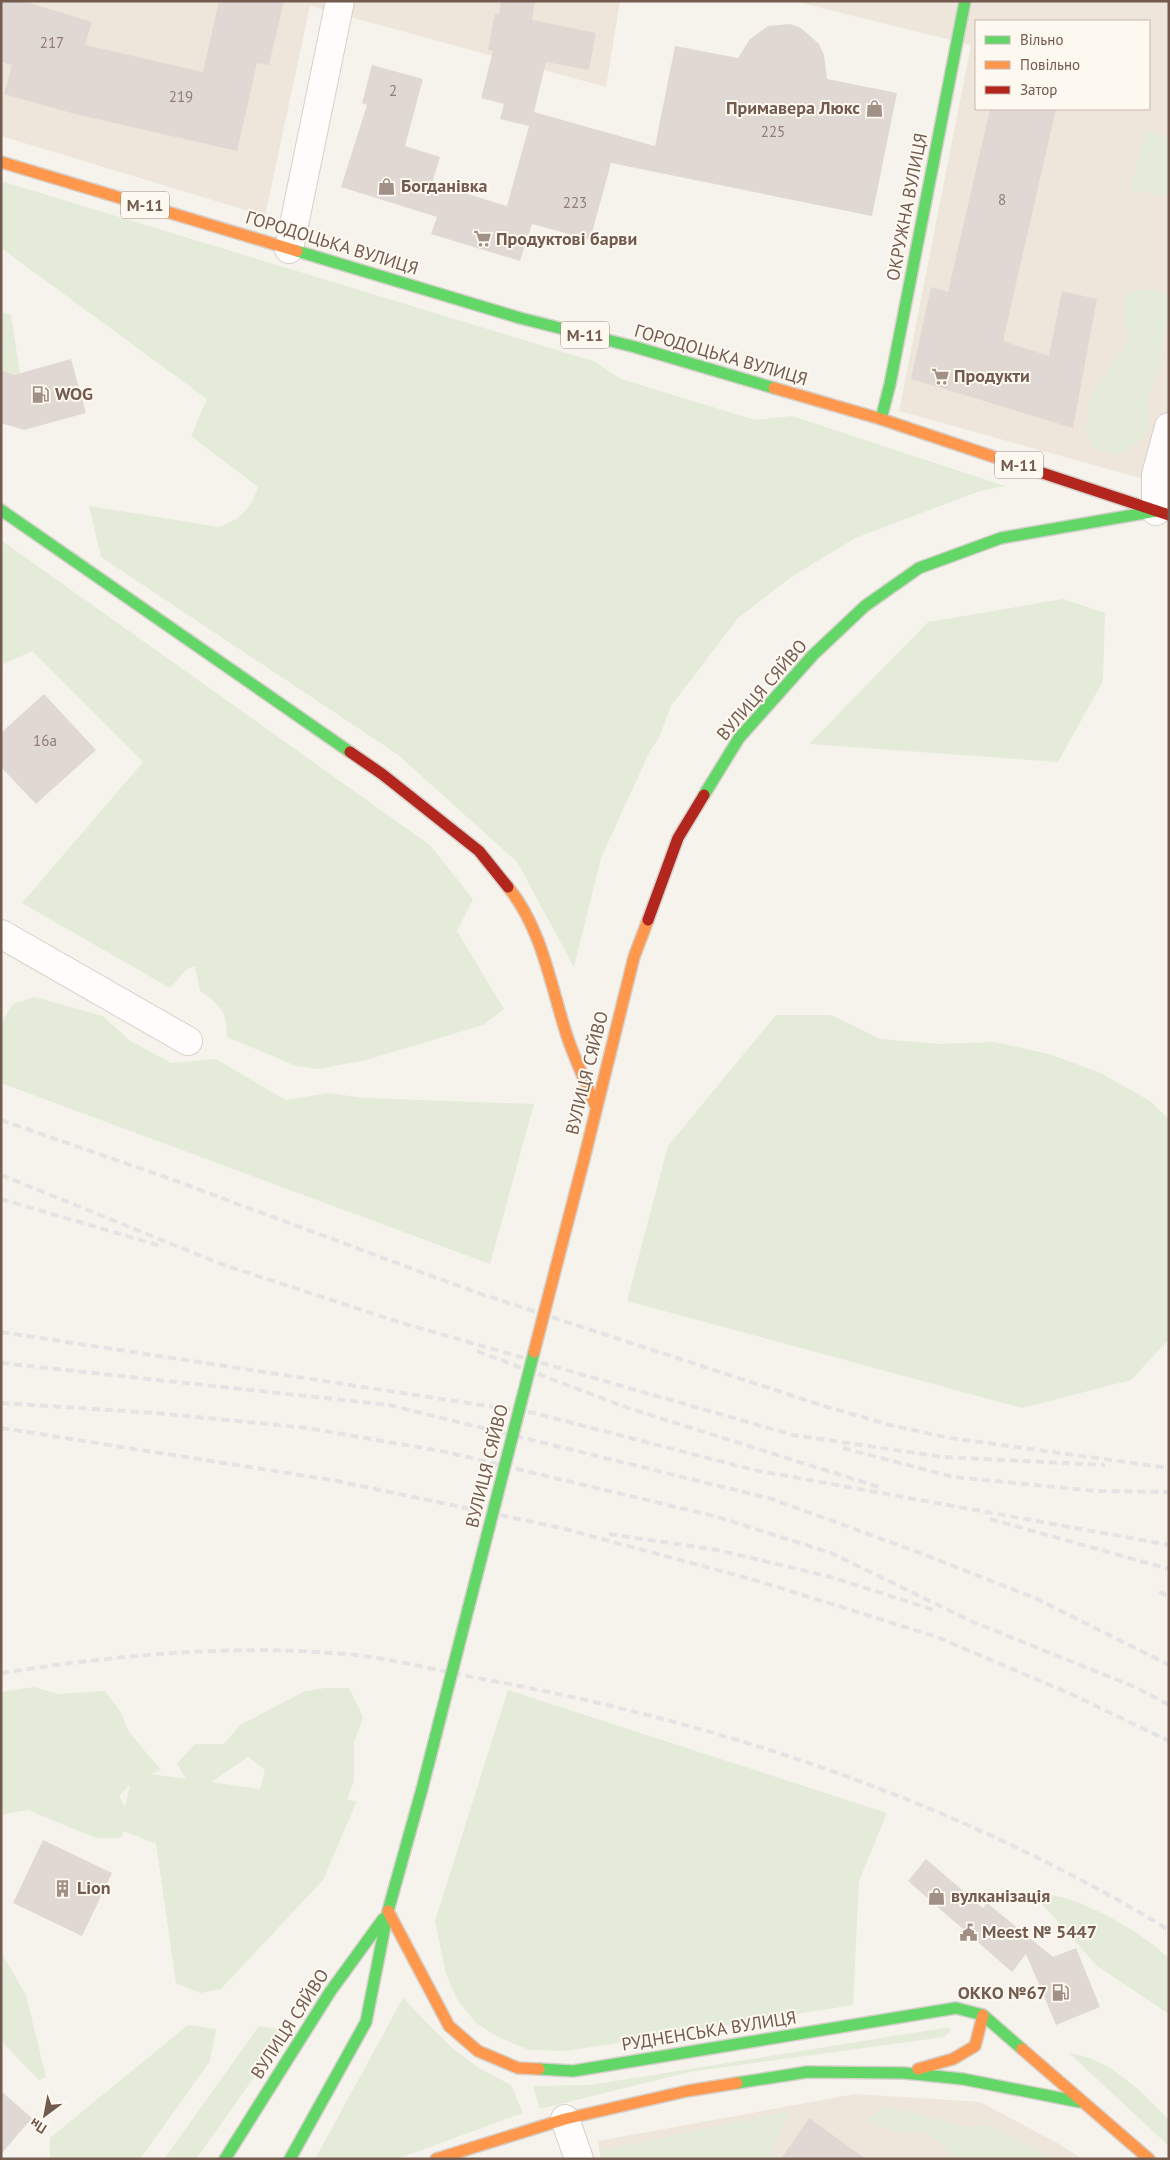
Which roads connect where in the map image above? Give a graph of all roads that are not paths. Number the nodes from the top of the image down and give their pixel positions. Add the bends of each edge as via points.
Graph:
1 (340, 1) edge
2 (965, 1) edge
3 (1, 162) edge
4 (289, 249) junction
5 (881, 419) junction
6 (1169, 427) edge
7 (1, 510) edge
8 (1162, 513) edge
9 (1, 934) edge
10 (188, 1041) dead end
11 (596, 1107) junction
12 (388, 1911) junction
13 (984, 2015) junction
14 (904, 2073) junction
15 (1082, 2102) junction
16 (564, 2119) junction
17 (225, 2159) edge
18 (290, 2159) edge
19 (436, 2159) edge
20 (579, 2159) edge
21 (1149, 2159) edge

1 - 4 street
2 - 5 main road, ОКРУЖНА ВУЛИЦЯ
3 - 4 main road, ГОРОДОЦЬКА ВУЛИЦЯ / М-11
4 - 5 main road, ГОРОДОЦЬКА ВУЛИЦЯ / М-11 via 520,318 635,347
5 - 8 main road, ГОРОДОЦЬКА ВУЛИЦЯ / М-11
6 - 8 street via 1156,475
7 - 11 main road via 382,774 479,851 515,895 537,939 568,1038
8 - 11 main road, ВУЛИЦЯ СЯЙВО via 1001,538 919,568 866,606 813,655 739,738 678,838 634,957
9 - 10 street
11 - 12 main road, ВУЛИЦЯ СЯЙВО, bridge
12 - 13 main road, РУДНЕНСЬКА ВУЛИЦЯ via 450,2026 478,2051 518,2068 573,2071 956,2008
12 - 17 main road, ВУЛИЦЯ СЯЙВО via 330,1992
12 - 18 main road, ВУЛИЦЯ СЯЙВО via 366,2022
13 - 14 main road via 975,2046 953,2059
13 - 15 main road, РУДНЕНСЬКА ВУЛИЦЯ
14 - 15 main road, РУДНЕНСЬКА ВУЛИЦЯ via 962,2079
14 - 16 main road, РУДНЕНСЬКА ВУЛИЦЯ via 807,2072 687,2091
15 - 21 main road, РУДНЕНСЬКА ВУЛИЦЯ
16 - 19 main road, РУДНЕНСЬКА ВУЛИЦЯ
16 - 20 street

